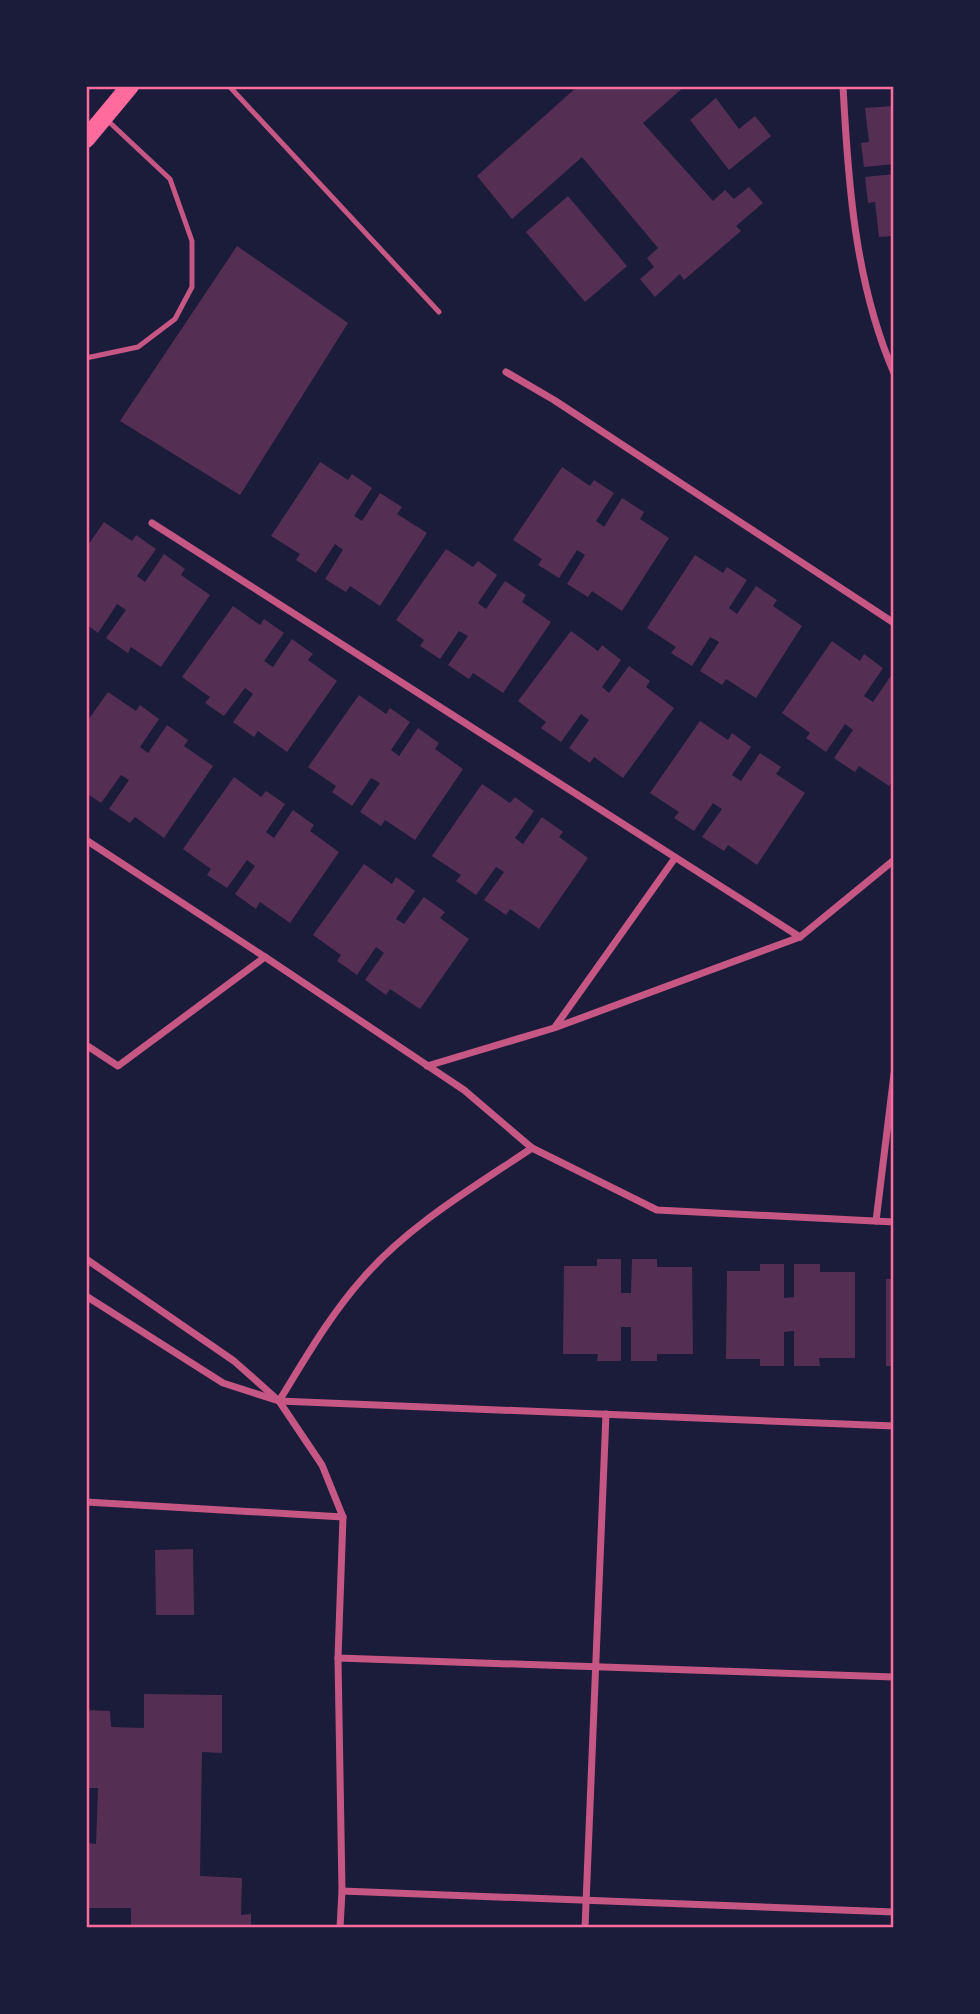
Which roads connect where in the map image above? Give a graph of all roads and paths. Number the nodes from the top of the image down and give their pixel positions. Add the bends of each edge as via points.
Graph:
1 (130, 86) edge
2 (229, 86) edge
3 (843, 86) edge
4 (103, 117) junction
5 (86, 139) edge
6 (439, 312) dead end
7 (86, 358) edge
8 (506, 372) dead end
9 (894, 373) edge
10 (152, 523) dead end
11 (894, 623) edge
12 (86, 840) edge
13 (674, 858) junction
14 (894, 860) edge
15 (800, 937) junction
16 (265, 957) junction
17 (554, 1028) junction
18 (86, 1045) edge
19 (427, 1066) junction
20 (894, 1074) edge
21 (531, 1148) junction
22 (876, 1221) junction
23 (894, 1222) edge
24 (86, 1259) edge
25 (86, 1297) edge
26 (279, 1401) junction
27 (606, 1414) junction
28 (894, 1426) edge
29 (86, 1502) edge
30 (343, 1517) junction
31 (338, 1658) junction
32 (596, 1667) junction
33 (894, 1677) edge
34 (342, 1891) junction
35 (586, 1900) junction
36 (894, 1912) edge
37 (340, 1928) edge
38 (585, 1928) edge

1 - 4 main road
2 - 6 lane
3 - 9 street via 854,222 869,301
4 - 5 main road
4 - 7 lane via 170,179 192,241 192,286 175,319 138,347
8 - 11 street
10 - 13 street
12 - 16 street
13 - 15 street
13 - 17 street
14 - 15 street
15 - 17 street
16 - 18 street via 118,1066
16 - 19 street
17 - 19 street
19 - 21 street via 464,1090
20 - 22 street
21 - 22 street via 657,1210
21 - 26 street via 388,1251 346,1298
22 - 23 street
24 - 26 street via 234,1361
25 - 26 street via 223,1384
26 - 27 street
26 - 30 street via 322,1465
27 - 28 street
27 - 32 street
29 - 30 street
30 - 31 street
31 - 32 street
31 - 34 street
32 - 33 street
32 - 35 street
34 - 35 street
34 - 37 street
35 - 36 street
35 - 38 street

